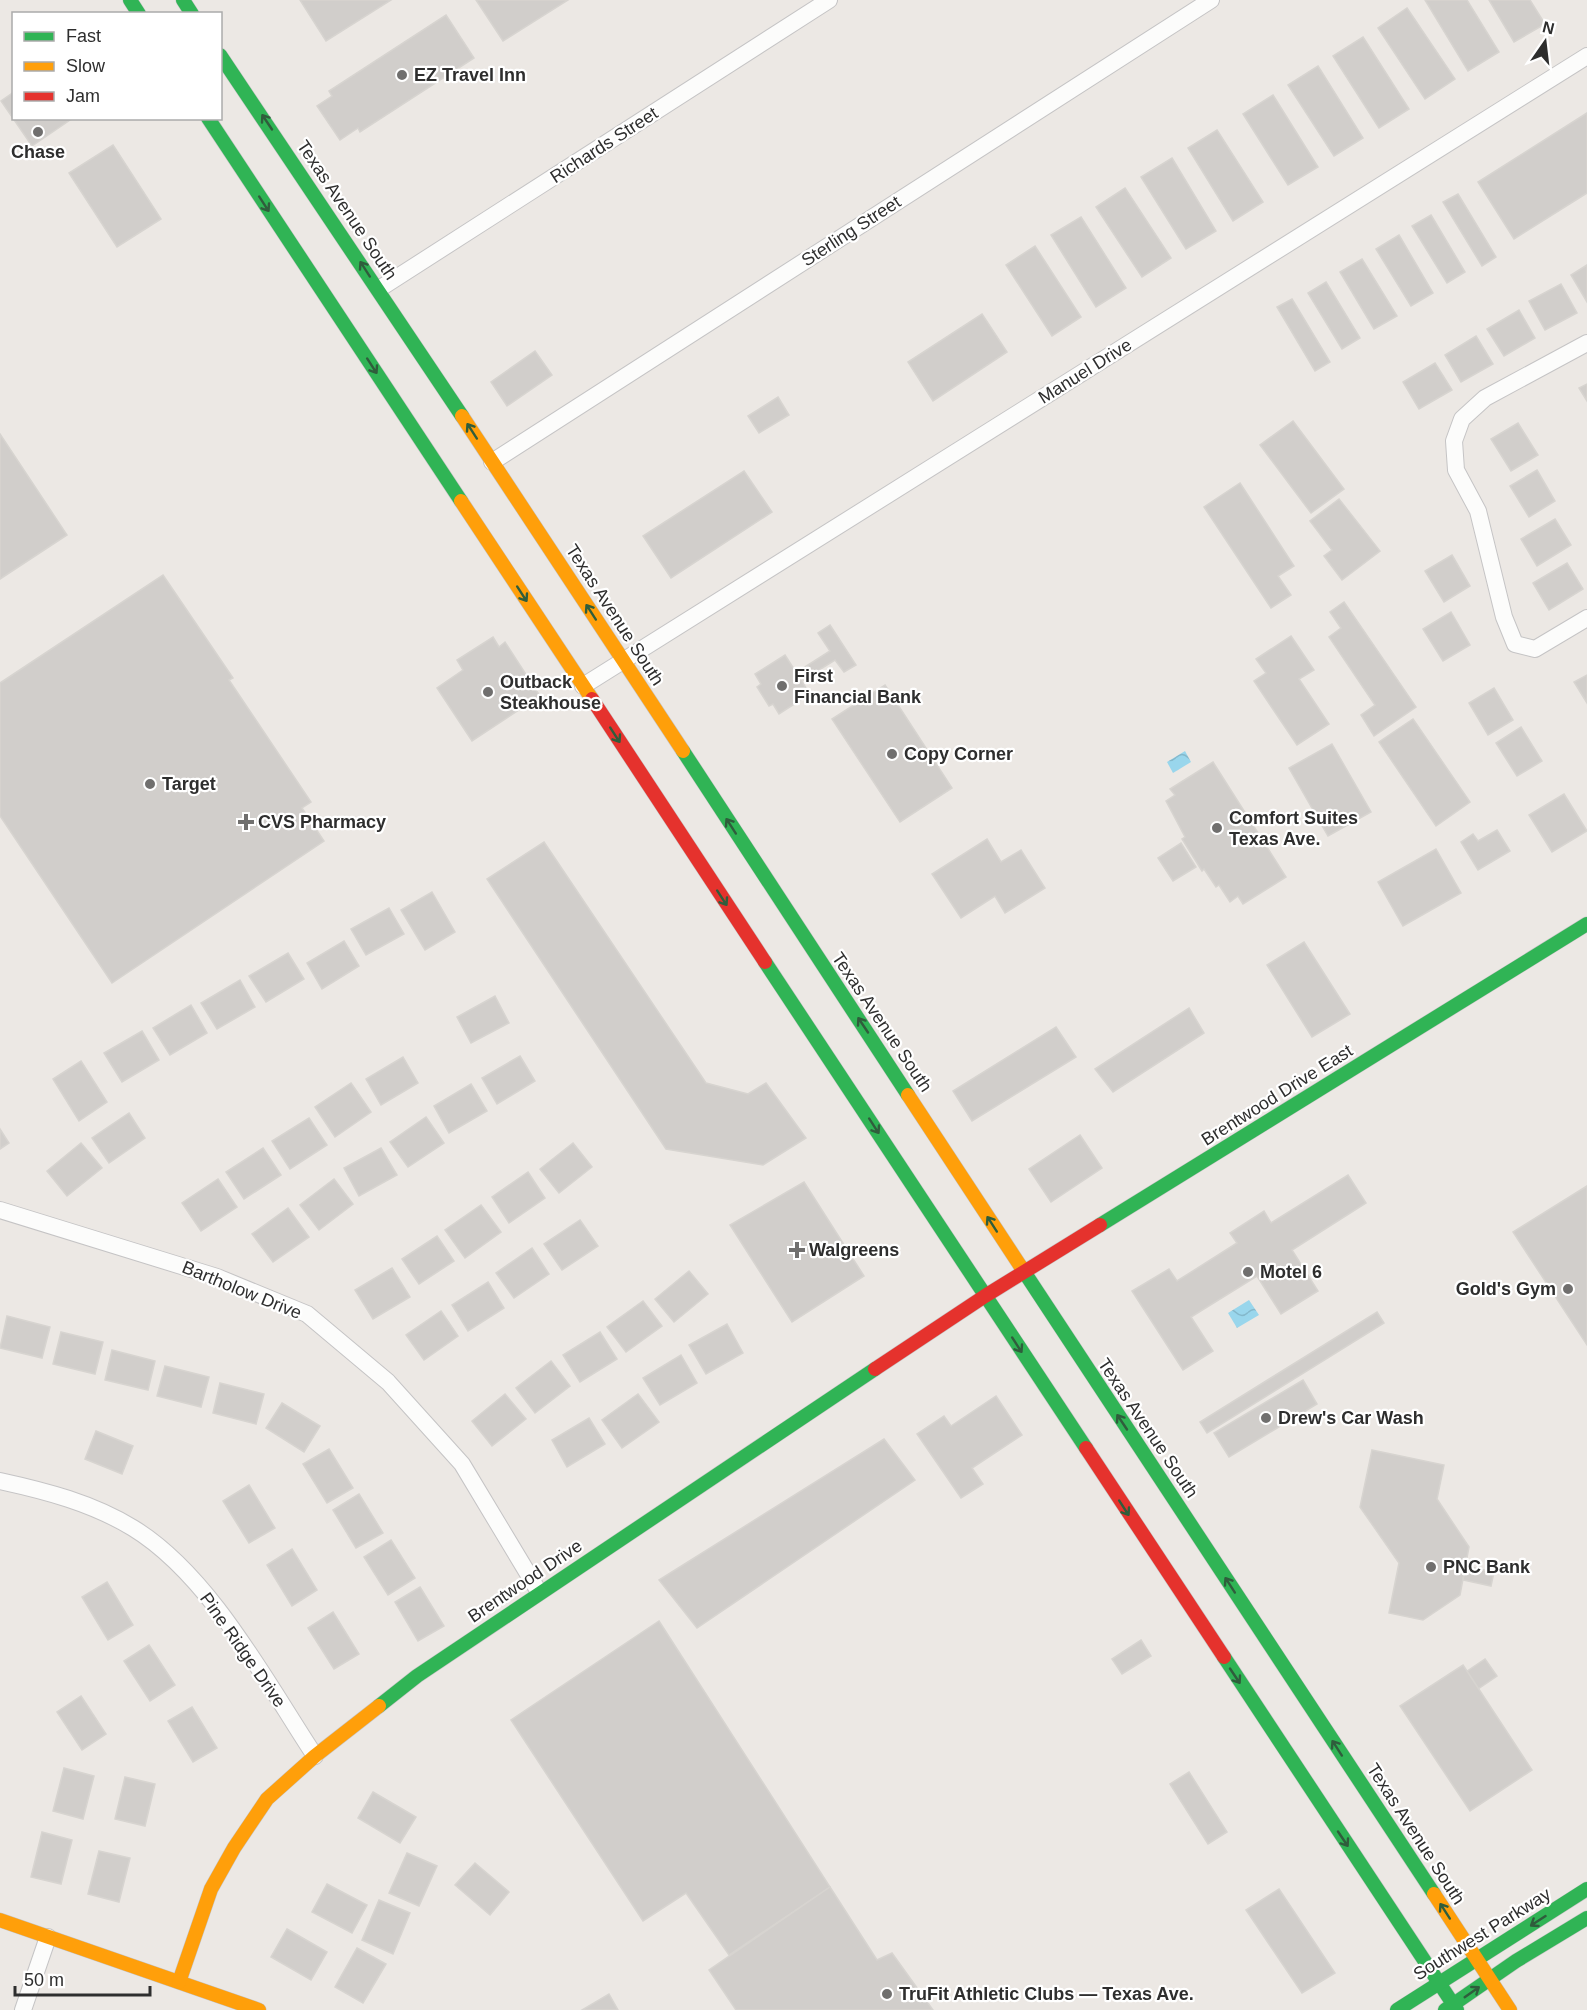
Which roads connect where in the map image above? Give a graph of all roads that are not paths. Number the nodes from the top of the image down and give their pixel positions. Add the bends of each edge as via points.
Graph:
1 (830, 0) edge
2 (1210, 0) edge
3 (1587, 56) edge
4 (222, 58) edge
5 (209, 120) edge
6 (379, 290) junction
7 (1587, 343) edge
8 (492, 462) junction
9 (1587, 618) edge
10 (624, 661) junction
11 (583, 686) junction
12 (1587, 924) edge
13 (0, 1210) edge
14 (1024, 1273) junction
15 (985, 1296) junction
16 (0, 1481) edge
17 (539, 1593) junction
18 (315, 1756) junction
19 (1587, 1889) edge
20 (1587, 1918) edge
21 (0, 1920) edge
22 (48, 1937) junction
23 (1477, 1959) junction
24 (1490, 1979) junction
25 (179, 1982) junction
26 (1439, 1983) junction
27 (1452, 2008) edge
28 (23, 2010) edge
29 (259, 2010) edge
30 (1397, 2010) edge
31 (1510, 2010) edge

1 - 6 street, Richards Street
2 - 8 street, Sterling Street
3 - 10 street, Manuel Drive
6 -> 4 main road, Texas Avenue South
5 -> 11 main road
8 -> 6 main road, Texas Avenue South
7 - 9 street via 1485,398 1462,419 1454,441 1456,470 1478,511 1504,617 1515,644 1535,649
10 -> 8 main road, Texas Avenue South
10 - 11 street, Manuel Drive
14 -> 10 main road, Texas Avenue South
11 -> 15 main road
12 - 14 main road, Brentwood Drive East
13 - 17 street, Bartholow Drive via 217,1277 307,1314 388,1382 462,1464
14 - 15 main road, Brentwood Drive East
23 -> 14 main road, Texas Avenue South
15 - 17 main road, Brentwood Drive
15 -> 26 main road
16 - 18 street, Pine Ridge Drive via 51,1492 97,1509 162,1548 212,1601
17 - 18 main road, Brentwood Drive via 417,1676
18 - 25 main road, Brentwood Drive via 267,1799 234,1848 201,1913
19 -> 23 main road, Southwest Parkway
20 - 24 main road
21 - 22 main road
22 - 25 main road
22 - 28 street
23 - 24 main road, Texas Avenue South
23 - 26 main road, Southwest Parkway
27 -> 24 main road
24 - 31 main road, Texas Avenue South
25 - 29 main road
26 - 27 main road
26 - 30 main road, Southwest Parkway

